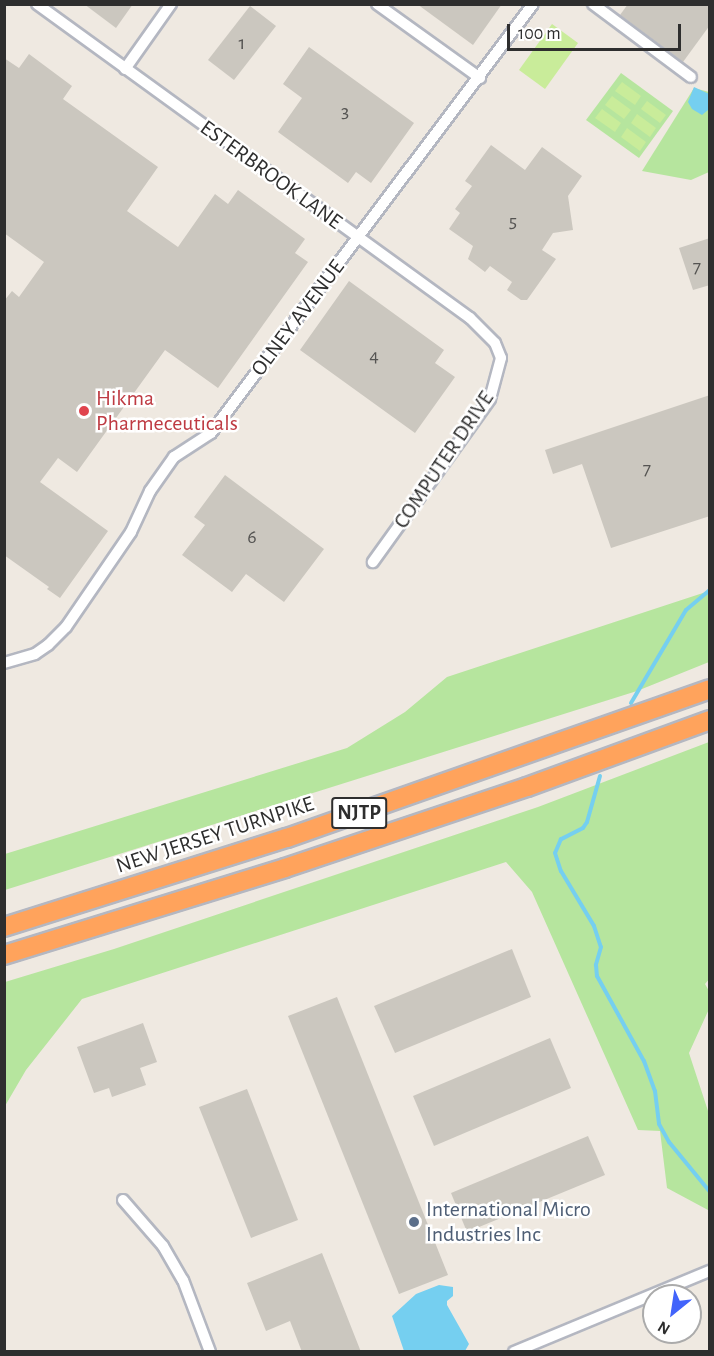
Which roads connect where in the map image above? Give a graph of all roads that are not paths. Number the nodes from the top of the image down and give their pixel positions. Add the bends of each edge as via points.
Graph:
1 (37, 4) edge
2 (171, 4) edge
3 (377, 4) edge
4 (533, 4) edge
5 (593, 4) edge
6 (125, 69) junction
7 (691, 77) dead end
8 (480, 78) junction
9 (359, 238) junction
10 (499, 353) joint
11 (373, 562) dead end
12 (4, 663) edge
13 (710, 689) edge
14 (710, 720) edge
15 (4, 927) edge
16 (4, 955) edge
17 (123, 1200) dead end
18 (710, 1271) edge
19 (210, 1352) edge
20 (514, 1352) edge

1 - 6 street, ESTERBROOK LANE
2 - 6 street
3 - 8 street
4 - 8 street, OLNEY AVENUE
5 - 7 street
6 - 9 street, ESTERBROOK LANE
8 - 9 street, OLNEY AVENUE
9 - 10 street, ESTERBROOK LANE via 470,318 495,343
9 - 12 street, OLNEY AVENUE via 211,433 174,457 150,491 131,532 66,627 35,654
10 - 11 street, COMPUTER DRIVE via 498,376 490,399
13 - 15 highway, NEW JERSEY TURNPIKE / NJTP via 286,838
14 - 16 highway, NJTP via 527,787 296,864
17 - 19 street via 163,1246 183,1280
18 - 20 street

